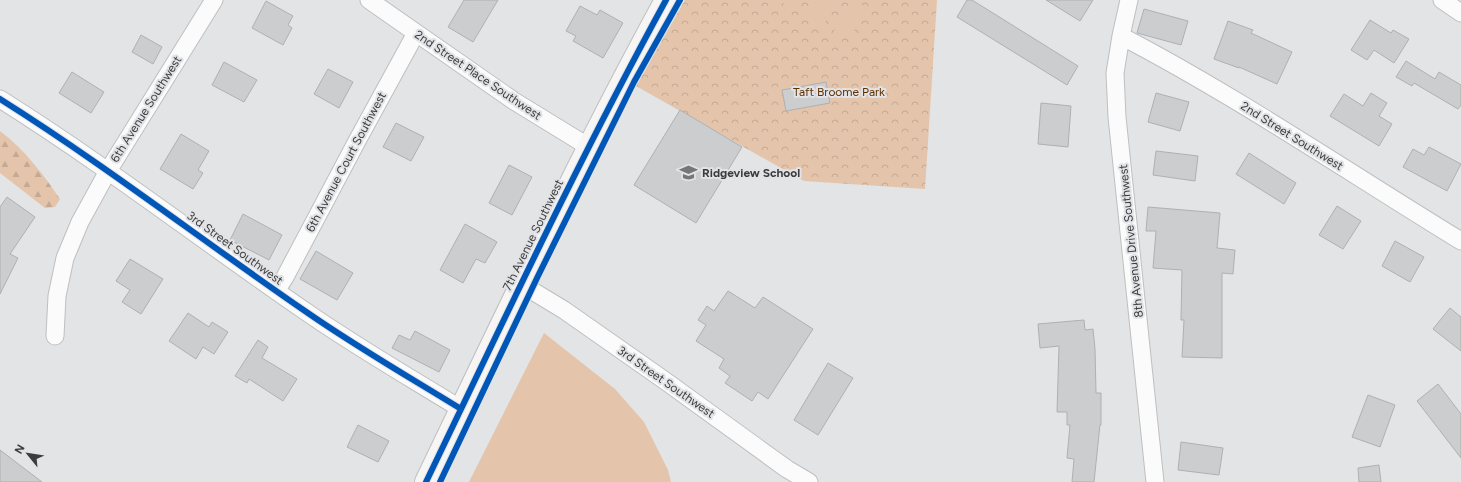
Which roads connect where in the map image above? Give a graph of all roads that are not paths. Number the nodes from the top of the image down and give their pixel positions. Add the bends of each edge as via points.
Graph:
1 (214, 0) edge
2 (368, 0) edge
3 (666, 0) edge
4 (1129, 0) edge
5 (1442, 0) edge
6 (1461, 13) edge
7 (416, 33) junction
8 (1121, 36) junction
9 (0, 99) edge
10 (589, 148) junction
11 (108, 171) junction
12 (1461, 240) edge
13 (521, 284) junction
14 (276, 291) junction
15 (55, 336) dead end
16 (461, 409) junction
17 (426, 482) edge
18 (809, 482) edge
19 (1155, 482) edge

1 - 11 street, 6th Avenue Southwest
2 - 7 street, 2nd Street Place Southwest
3 - 10 street, 7th Avenue Southwest via 622,80
4 - 8 street, 8th Avenue Drive Southwest
5 - 6 street
7 - 10 street, 2nd Street Place Southwest via 514,101
7 - 14 street, 6th Avenue Court Southwest
8 - 12 street, 2nd Street Southwest via 1230,97
8 - 19 street, 8th Avenue Drive Southwest via 1115,72 1117,117
9 - 11 street, 3rd Street Southwest
10 - 13 street, 7th Avenue Southwest
11 - 14 street, 3rd Street Southwest
11 - 15 street, 6th Avenue Southwest via 80,222 65,258 57,296
13 - 16 street, 7th Avenue Southwest
13 - 18 street, 3rd Street Southwest via 564,310 787,469
14 - 16 street, 3rd Street Southwest via 366,351
16 - 17 street, 7th Avenue Southwest

